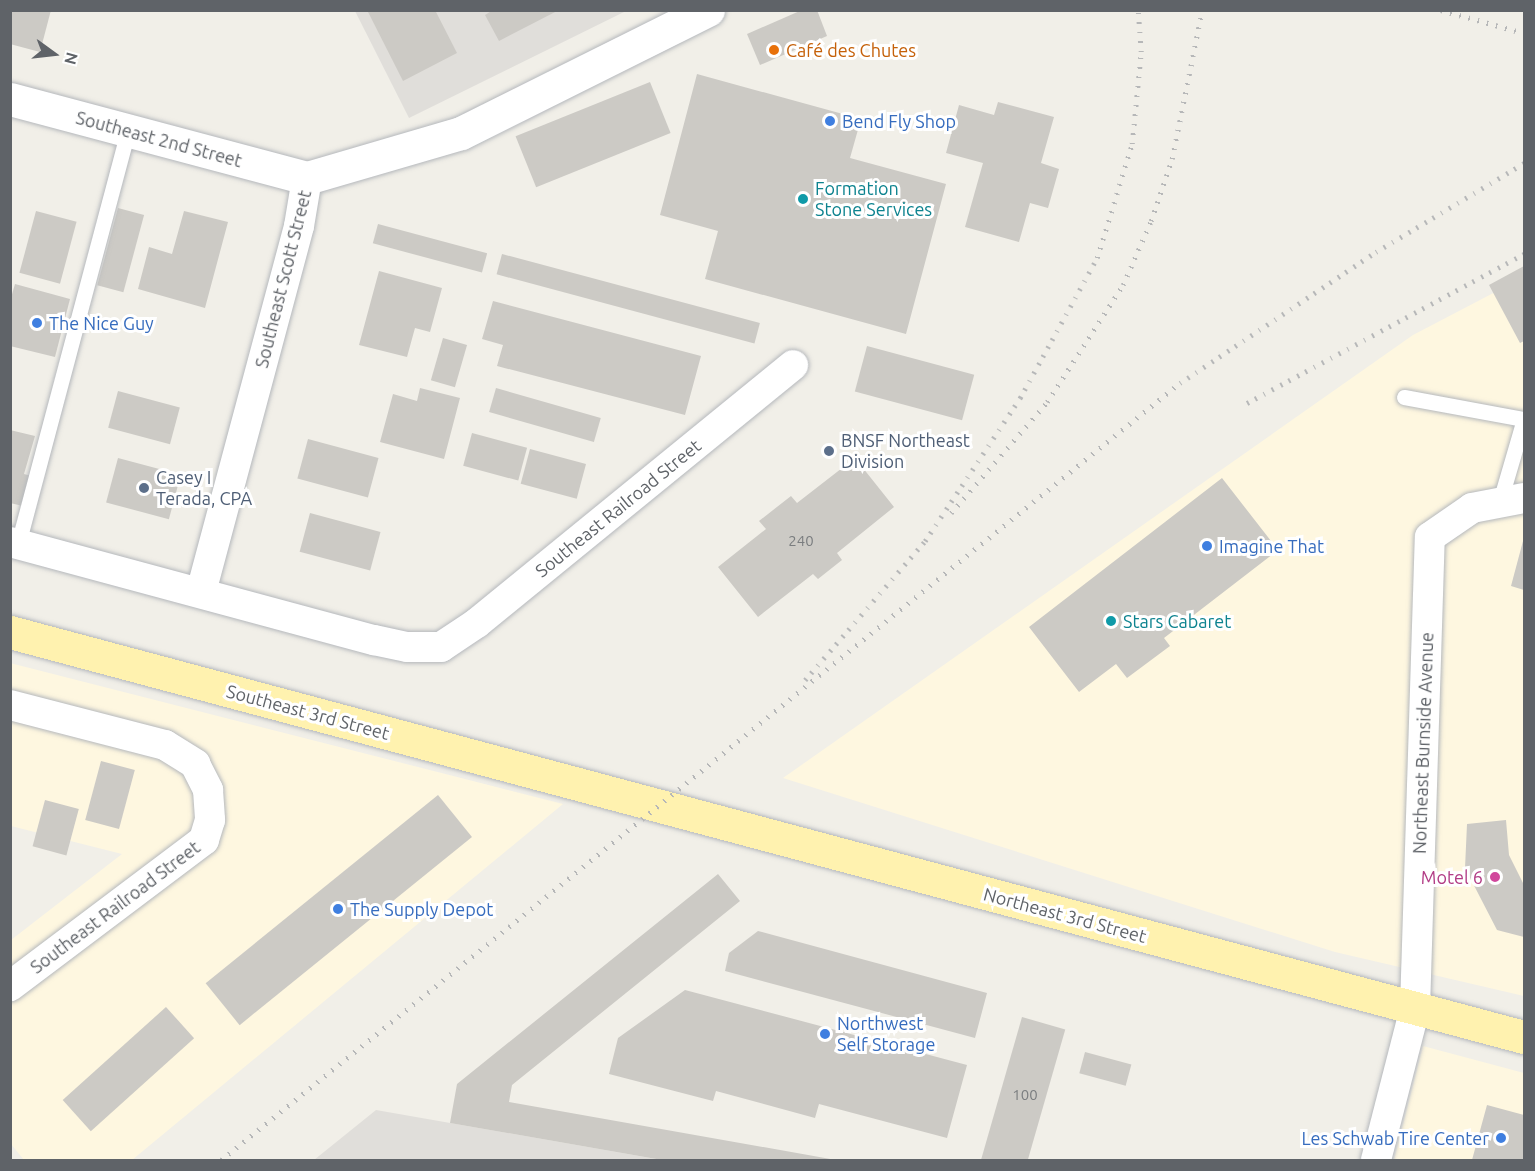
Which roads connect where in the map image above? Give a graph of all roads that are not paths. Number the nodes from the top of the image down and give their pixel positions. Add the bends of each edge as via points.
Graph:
1 (708, 10) edge
2 (10, 99) edge
3 (128, 130) junction
4 (307, 178) junction
5 (793, 365) dead end
6 (1404, 397) dead end
7 (1524, 419) edge
8 (1512, 500) edge
9 (14, 543) edge
10 (201, 592) junction
11 (10, 632) edge
12 (10, 705) edge
13 (605, 793) joint
14 (10, 986) edge
15 (1414, 1008) junction
16 (1524, 1037) edge
17 (1376, 1161) edge

1 - 4 street, Southeast Scott Street via 461,134
2 - 3 street, Southeast 2nd Street
3 - 4 street, Southeast 2nd Street
3 - 9 lane
4 - 10 street, Southeast Scott Street via 299,226
5 - 10 street, Southeast Railroad Street via 477,623 441,647 407,647 374,640
6 - 7 lane
7 - 8 lane
8 - 15 street, Northeast Burnside Avenue via 1472,508 1430,537
9 - 10 street
11 - 13 main road, Southeast 3rd Street
12 - 14 street, Southeast Railroad Street via 165,745 195,764 208,790 210,820 204,840
13 - 15 main road, Northeast 3rd Street
15 - 16 main road, Northeast 3rd Street
15 - 17 street, Northeast Burnside Avenue

